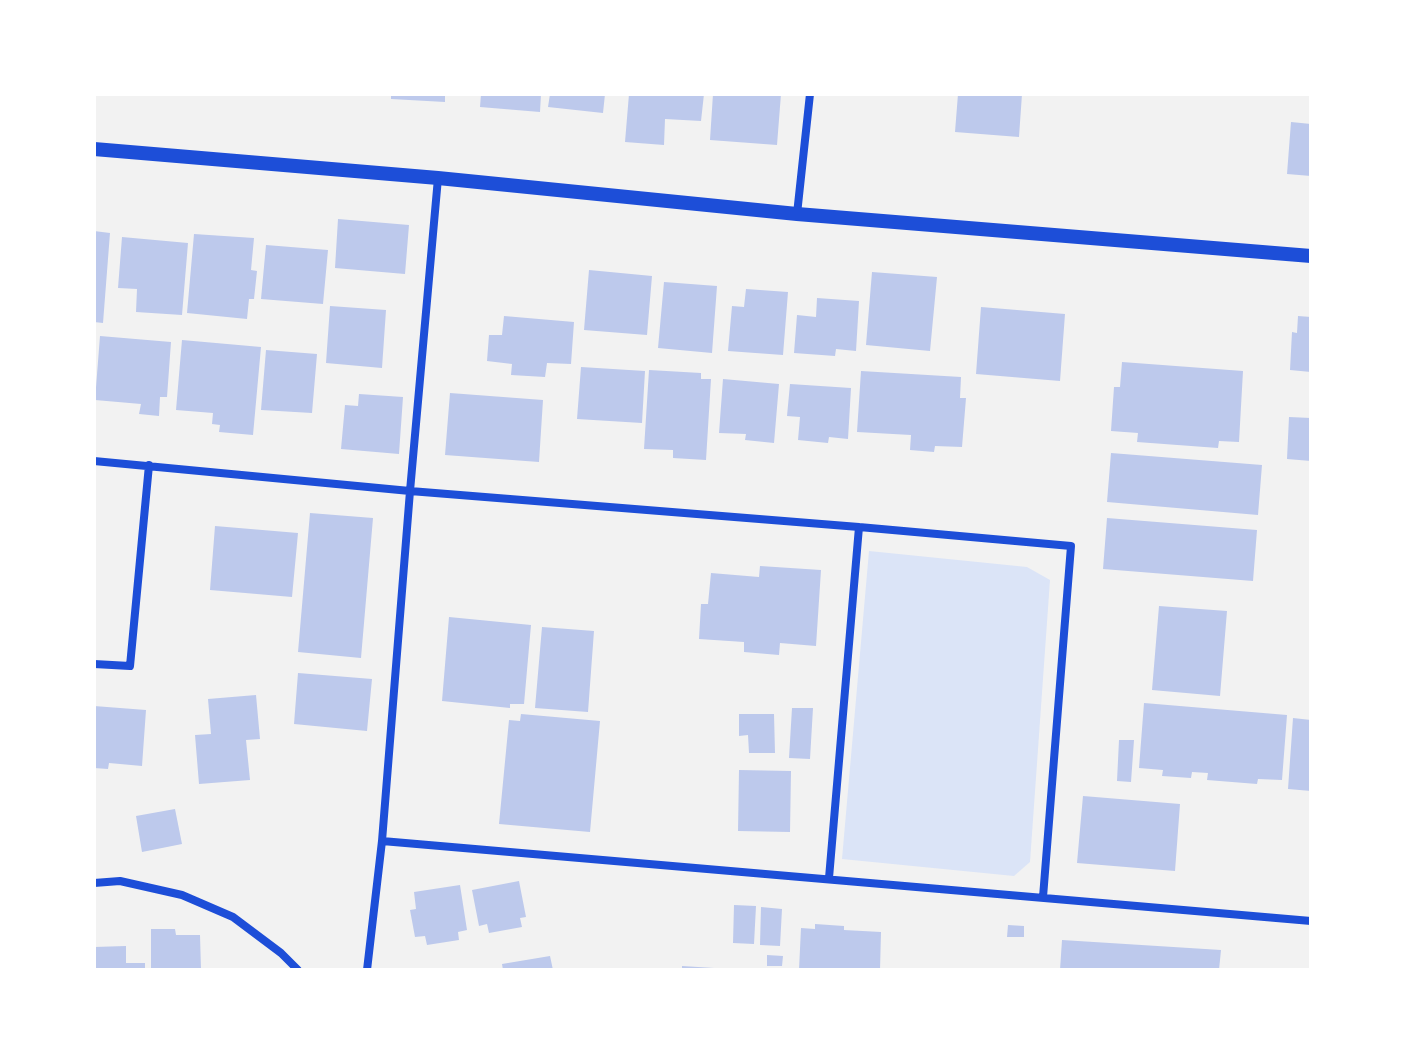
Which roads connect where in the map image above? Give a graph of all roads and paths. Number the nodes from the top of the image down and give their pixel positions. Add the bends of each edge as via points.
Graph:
1 (810, 94) edge
2 (94, 149) edge
3 (438, 178) junction
4 (797, 214) junction
5 (1311, 256) edge
6 (94, 461) edge
7 (149, 465) junction
8 (410, 491) junction
9 (859, 527) junction
10 (94, 664) edge
11 (382, 841) junction
12 (829, 878) junction
13 (94, 883) edge
14 (1043, 897) junction
15 (1311, 921) edge
16 (298, 970) edge
17 (367, 970) edge

1 - 4 street
2 - 3 street
3 - 4 street
3 - 8 street
4 - 5 street
6 - 7 street
7 - 8 street
7 - 10 street via 130,666
8 - 9 street
8 - 11 street
9 - 12 street
9 - 14 street via 1071,546
11 - 12 street
11 - 17 street
12 - 14 street
13 - 16 street via 120,881 182,895 233,917
14 - 15 street

